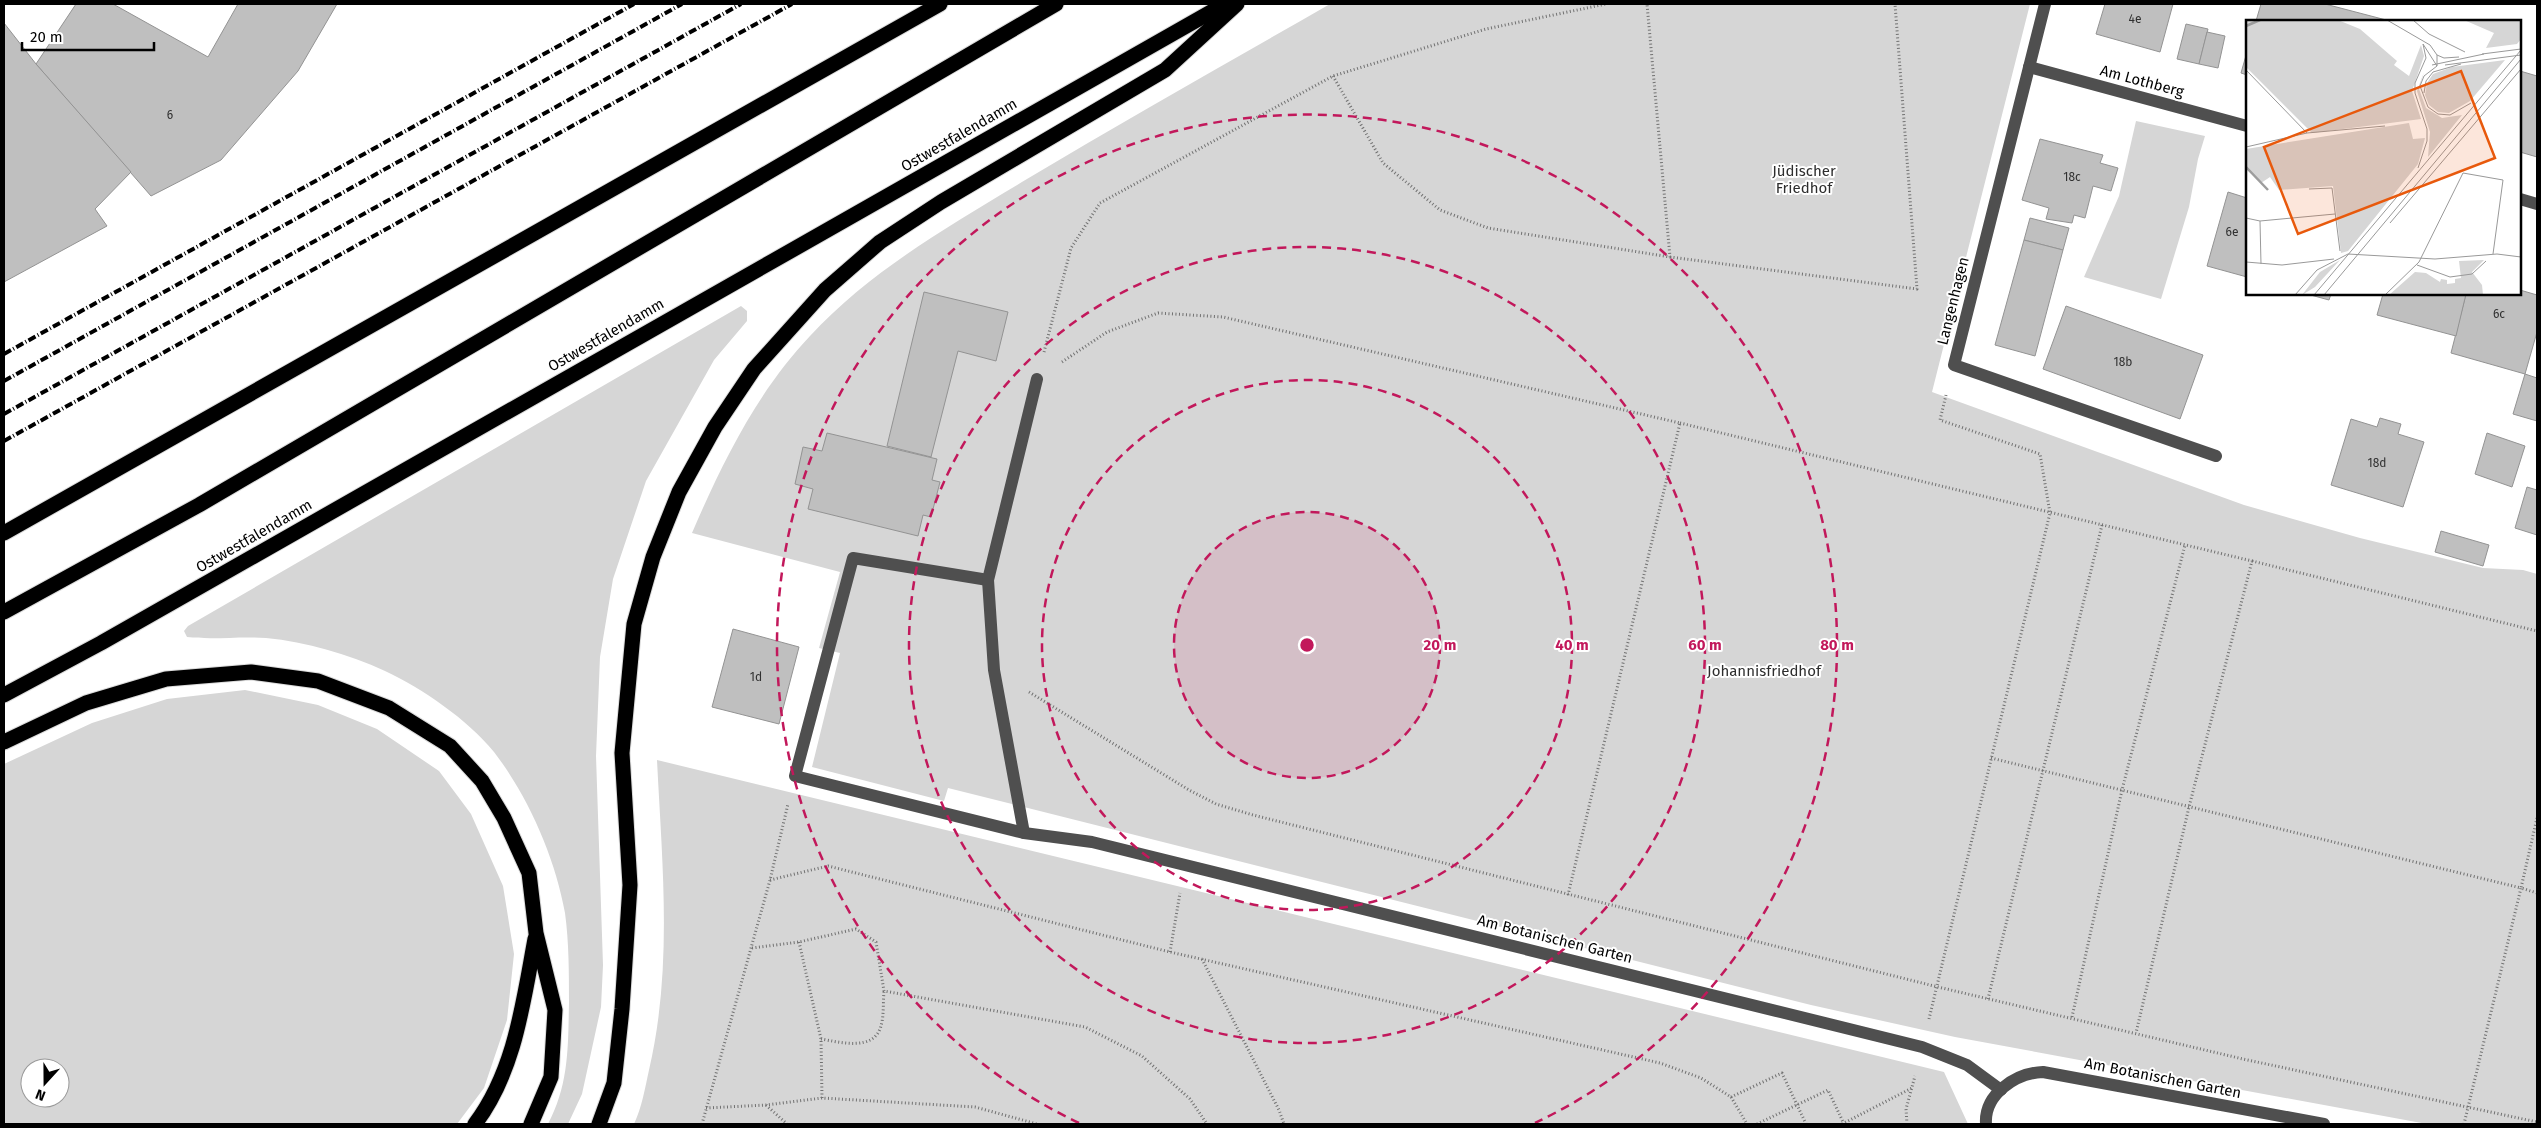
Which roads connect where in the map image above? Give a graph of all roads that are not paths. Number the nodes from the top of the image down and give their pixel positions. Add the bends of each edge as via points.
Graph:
1 (940, 4) edge
2 (1056, 4) edge
3 (1225, 4) edge
4 (1237, 4) edge
5 (2045, 4) edge
6 (2029, 67) junction
7 (2246, 126) edge
8 (2521, 199) edge
9 (2537, 204) edge
10 (1037, 379) road end
11 (2216, 456) dead end
12 (4, 533) edge
13 (988, 580) junction
14 (4, 612) edge
15 (4, 695) edge
16 (4, 742) edge
17 (1024, 833) junction
18 (536, 933) junction
19 (2001, 1090) junction
20 (475, 1124) edge
21 (532, 1124) edge
22 (599, 1124) edge
23 (1986, 1124) edge
24 (2324, 1124) edge

1 - 12 highway
2 - 14 highway via 199,506
3 - 15 highway, Ostwestfalendamm via 101,643
4 - 22 highway via 1164,70 941,202 880,242 825,290 754,369 715,427 680,492 653,557 634,624 622,753 630,885 622,1009 614,1083
5 - 6 street, Langenhagen
6 - 7 street, Am Lothberg
6 - 11 street, Langenhagen via 1954,365
8 - 9 street
10 - 13 street
13 - 17 street via 994,670
13 - 17 street, Am Botanischen Garten via 853,558 795,776
16 - 18 highway via 86,703 166,679 251,672 318,681 389,708 450,746 482,781 504,818 529,873
17 - 19 street, Am Botanischen Garten via 1092,842 1922,1047 1967,1065
18 - 20 highway via 508,1067
18 - 21 highway via 555,1010 550,1077
19 - 23 street, Am Botanischen Garten via 1989,1105
19 - 24 street, Am Botanischen Garten via 2017,1078 2043,1072

